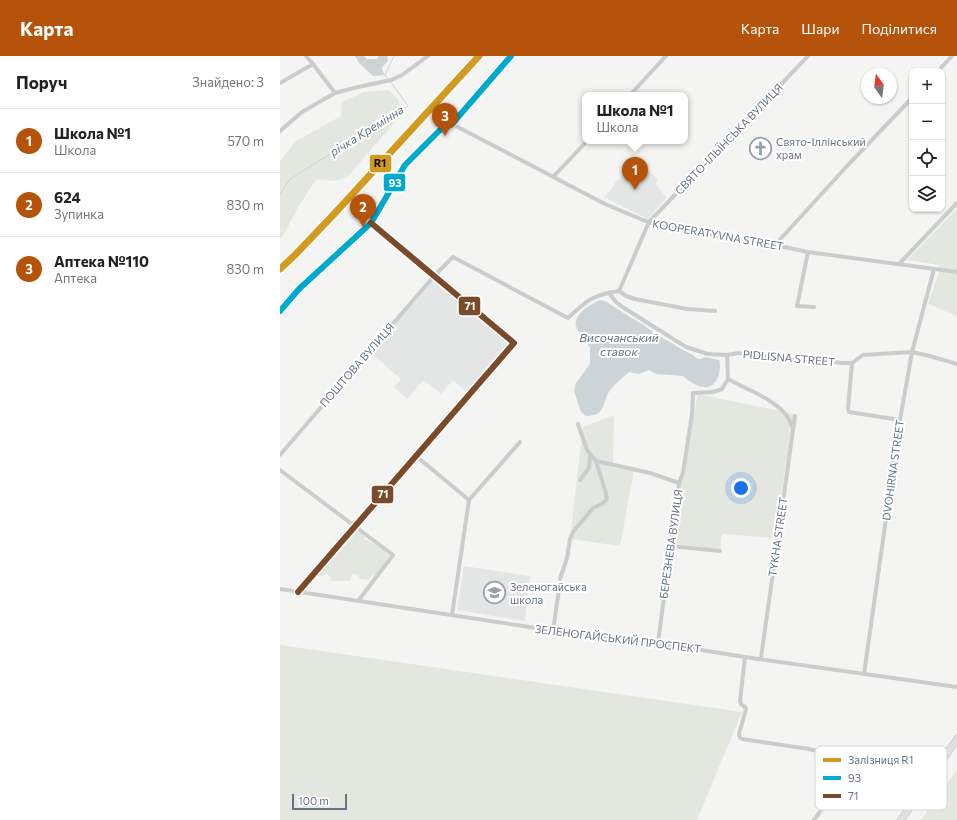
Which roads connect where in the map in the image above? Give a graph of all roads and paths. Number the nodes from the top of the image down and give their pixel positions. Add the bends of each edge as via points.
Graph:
1 (306, 56) edge
2 (428, 56) edge
3 (511, 56) edge
4 (666, 56) edge
5 (808, 56) edge
6 (952, 56) edge
7 (313, 64) junction
8 (941, 68) edge
9 (280, 83) edge
10 (633, 92) edge
11 (335, 94) junction
12 (909, 101) edge
13 (452, 124) junction
14 (280, 131) edge
15 (584, 144) edge
16 (553, 177) junction
17 (957, 203) edge
18 (649, 222) junction
19 (371, 223) junction
20 (775, 245) junction
21 (808, 252) junction
22 (899, 264) junction
23 (934, 270) junction
24 (957, 272) edge
25 (434, 276) junction
26 (620, 291) junction
27 (610, 292) junction
28 (814, 307) dead end
29 (280, 311) edge
30 (715, 311) dead end
31 (912, 352) junction
32 (727, 355) junction
33 (852, 363) junction
34 (957, 364) edge
35 (728, 379) junction
36 (796, 416) dead end
37 (900, 420) junction
38 (578, 424) dead end
39 (794, 428) junction
40 (520, 442) dead end
41 (590, 454) junction
42 (280, 455) edge
43 (416, 456) junction
44 (596, 460) junction
45 (280, 470) edge
46 (580, 480) dead end
47 (679, 483) junction
48 (469, 500) junction
49 (355, 527) junction
50 (670, 546) junction
51 (720, 551) dead end
52 (560, 579) dead end
53 (280, 589) edge
54 (559, 589) dead end
55 (298, 592) junction
56 (358, 601) junction
57 (452, 615) junction
58 (553, 631) junction
59 (658, 643) junction
60 (745, 657) junction
61 (761, 658) junction
62 (864, 674) junction
63 (957, 687) edge
64 (957, 739) edge
65 (815, 751) edge
66 (947, 753) edge
67 (821, 810) edge
68 (908, 810) edge
69 (814, 820) edge
70 (901, 820) edge

1 - 7 street
2 - 11 street via 390,81
3 - 13 street
4 - 10 street
5 - 18 street, СВЯТО-ІЛЬЇНСЬКА ВУЛИЦЯ
6 - 8 street
7 - 9 street
7 - 11 street
11 - 14 street via 302,112
12 - 20 street
13 - 16 street, KOOPERATYVNA STREET
13 - 19 street via 440,130 405,165
15 - 16 street
16 - 18 street, KOOPERATYVNA STREET via 605,204
17 - 22 street
18 - 20 street, KOOPERATYVNA STREET
18 - 26 street
19 - 25 street
19 - 29 street via 299,289
20 - 21 street, KOOPERATYVNA STREET
21 - 22 street, KOOPERATYVNA STREET
21 - 28 street via 797,306
22 - 23 street, KOOPERATYVNA STREET
23 - 24 street, KOOPERATYVNA STREET
23 - 31 street, DVOHIRNA STREET
25 - 27 street, ПОШТОВА ВУЛИЦЯ via 452,257 568,318 585,302
25 - 42 street, ПОШТОВА ВУЛИЦЯ
25 - 43 street via 514,343
26 - 27 street
26 - 30 street via 635,299 687,309
27 - 32 street, PIDLISNA STREET via 612,298 624,308 686,347 708,354
31 - 33 street, PIDLISNA STREET via 863,356
31 - 34 street, PIDLISNA STREET
31 - 37 street, DVOHIRNA STREET
32 - 33 street, PIDLISNA STREET via 738,353 800,361 828,360
32 - 35 street
33 - 37 street via 849,412
35 - 39 street via 780,409
35 - 47 street via 722,389 693,393 683,473
36 - 39 street, TYKHA STREET
37 - 62 street, DVOHIRNA STREET
38 - 41 street
39 - 61 street, TYKHA STREET
40 - 48 street
41 - 44 street
41 - 46 street via 589,468
43 - 48 street
43 - 49 street
44 - 47 street, БЕРЕЗНЕВА ВУЛИЦЯ
44 - 52 street via 607,499 593,508 573,532
45 - 49 street
47 - 50 street, БЕРЕЗНЕВА ВУЛИЦЯ
48 - 57 street
49 - 55 street
49 - 56 street via 393,555
50 - 51 street
50 - 59 street, БЕРЕЗНЕВА ВУЛИЦЯ
53 - 55 street, ЗЕЛЕНОГАЙСЬКИЙ ПРОСПЕКТ
54 - 58 street
55 - 56 street, ЗЕЛЕНОГАЙСЬКИЙ ПРОСПЕКТ
56 - 57 street, ЗЕЛЕНОГАЙСЬКИЙ ПРОСПЕКТ
57 - 58 street, ЗЕЛЕНОГАЙСЬКИЙ ПРОСПЕКТ
58 - 59 street, ЗЕЛЕНОГАЙСЬКИЙ ПРОСПЕКТ
59 - 60 street, ЗЕЛЕНОГАЙСЬКИЙ ПРОСПЕКТ
60 - 61 street, ЗЕЛЕНОГАЙСЬКИЙ ПРОСПЕКТ
60 - 65 street via 740,704 746,709 740,738
61 - 62 street, ЗЕЛЕНОГАЙСЬКИЙ ПРОСПЕКТ
62 - 63 street, ЗЕЛЕНОГАЙСЬКИЙ ПРОСПЕКТ
64 - 66 highway
67 - 69 street
68 - 70 highway

